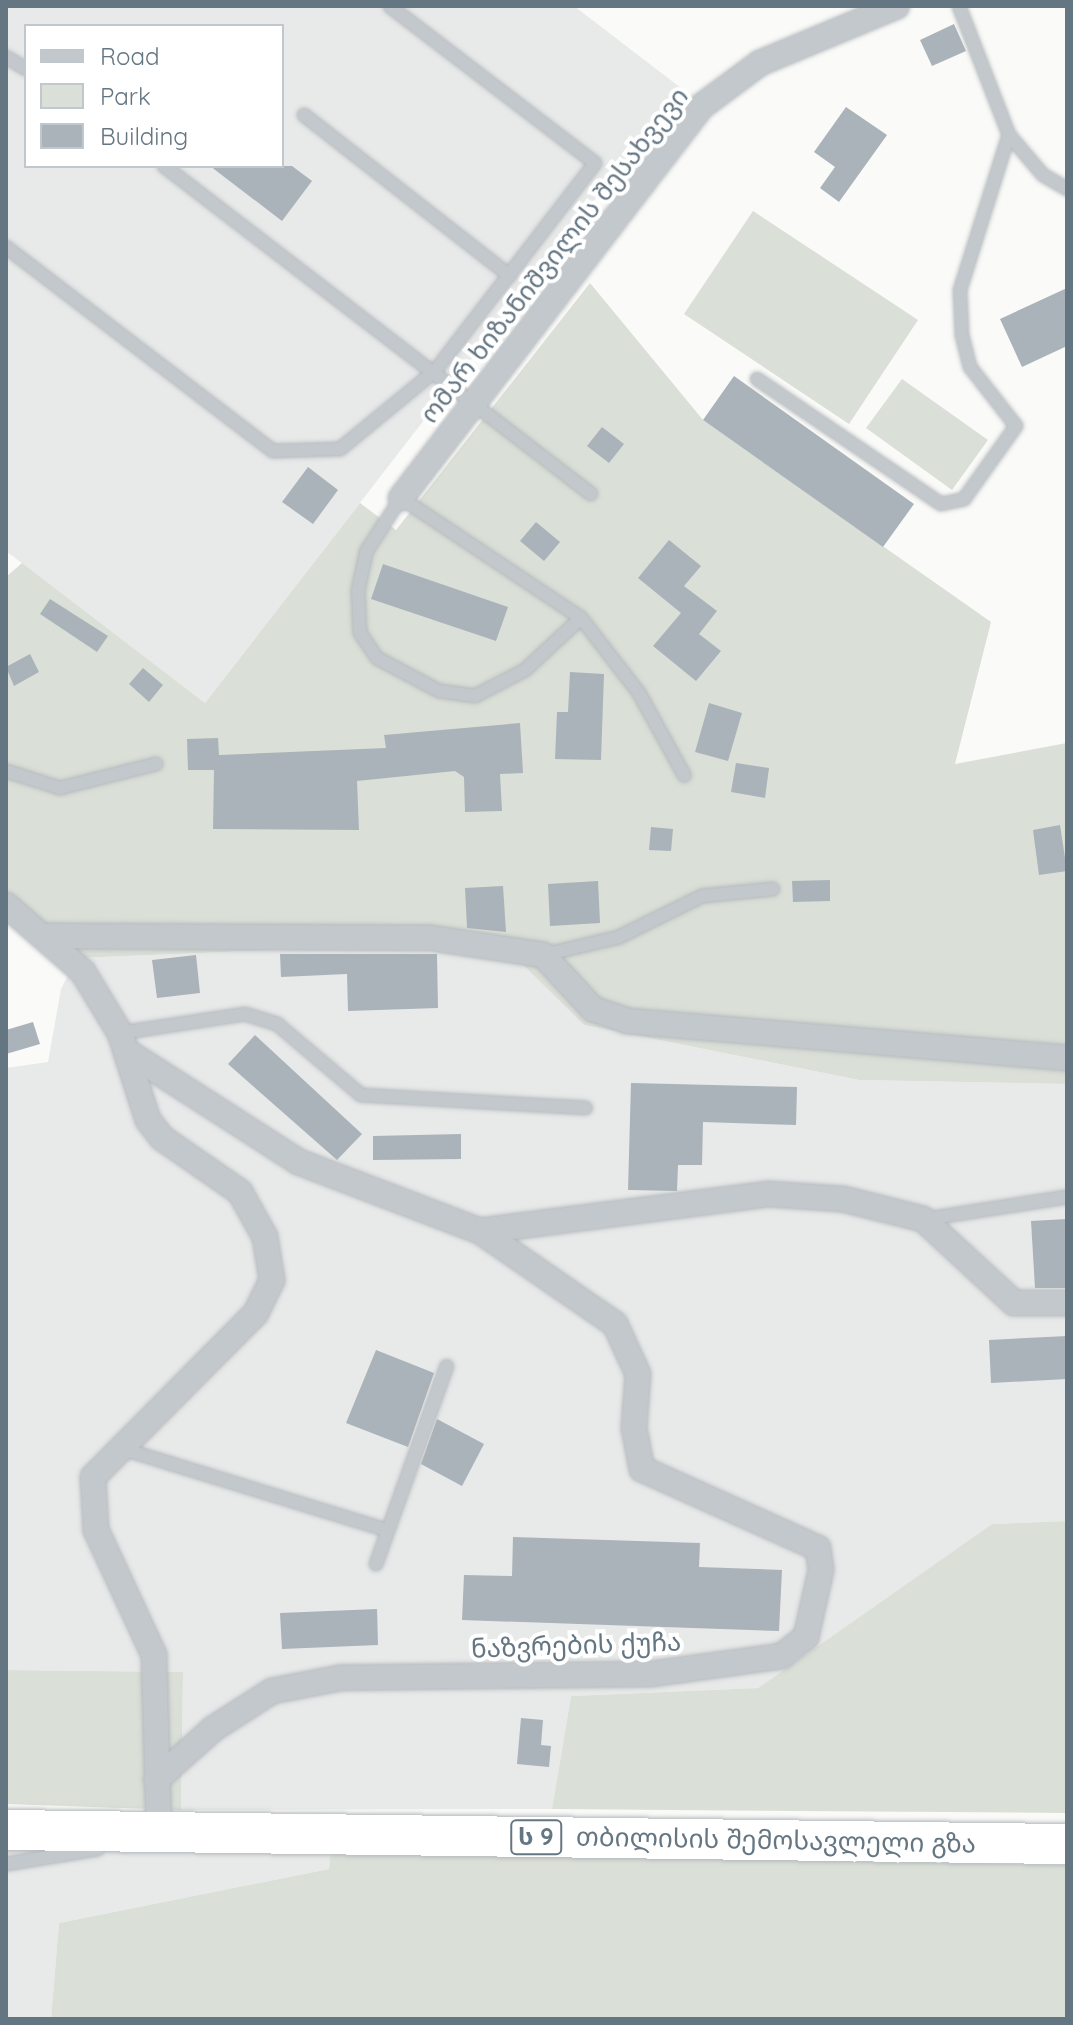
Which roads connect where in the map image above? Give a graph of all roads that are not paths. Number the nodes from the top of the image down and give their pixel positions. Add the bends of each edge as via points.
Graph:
1 (390, 6) edge
2 (897, 6) edge
3 (959, 6) edge
4 (6, 57) edge
5 (24, 68) edge
6 (304, 115) dead end
7 (1009, 135) junction
8 (167, 168) edge
9 (1067, 189) edge
10 (6, 247) edge
11 (510, 276) junction
12 (435, 371) junction
13 (757, 379) dead end
14 (473, 401) junction
15 (591, 494) dead end
16 (401, 498) junction
17 (581, 618) junction
18 (156, 764) dead end
19 (6, 771) edge
20 (684, 775) dead end
21 (773, 889) dead end
22 (6, 905) edge
23 (42, 936) junction
24 (543, 955) junction
25 (125, 1043) junction
26 (1067, 1058) edge
27 (586, 1108) dead end
28 (1067, 1197) edge
29 (923, 1219) junction
30 (480, 1231) junction
31 (1067, 1303) edge
32 (447, 1366) dead end
33 (120, 1448) junction
34 (383, 1529) junction
35 (376, 1564) dead end
36 (156, 1780) junction
37 (6, 1830) edge
38 (159, 1832) junction
39 (225, 1833) junction
40 (1067, 1844) edge
41 (6, 1864) edge

1 - 11 lane via 595,163
2 - 14 street, ომარ ხიზანიშვილის შესახვევი via 760,63 702,106
3 - 7 lane
4 - 5 lane
6 - 11 lane
7 - 9 lane via 1043,175
7 - 13 lane via 960,290 970,367 1016,426 964,499 941,504
8 - 12 lane
10 - 12 lane via 273,451 340,449
11 - 12 lane
12 - 14 lane
14 - 15 lane
14 - 16 street, ომარ ხიზანიშვილის შესახვევი
16 - 17 lane
16 - 17 lane via 366,552 358,591 360,633 377,658 404,677 475,696 525,670
17 - 20 lane via 639,693
18 - 19 lane via 60,788
21 - 24 lane via 702,896 619,937
22 - 23 street, ნაზვრების ქუჩა
23 - 24 street via 431,938
23 - 25 street, ნაზვრების ქუჩა via 83,972
24 - 26 street via 593,1009 627,1021
25 - 27 lane via 245,1014 277,1024 361,1095
25 - 30 street, ნაზვრების ქუჩა via 299,1162
25 - 33 street, ნაზვრების ქუჩა via 148,1120 162,1138 240,1192 265,1237 272,1280 256,1313
28 - 29 lane
29 - 30 street, ნაზვრების ქუჩა via 843,1199 768,1194
29 - 31 street, ნაზვრების ქუჩა via 1014,1303
30 - 36 street, ნაზვრების ქუჩა via 615,1324 630,1346 642,1469 818,1548 821,1570 806,1637 782,1656 650,1674 340,1678 272,1691 213,1729
32 - 34 lane
33 - 34 lane
33 - 36 street, ნაზვრების ქუჩა via 93,1477 89,1504 154,1655
34 - 35 lane
36 - 38 street, ნაზვრების ქუჩა
37 - 38 highway, თბილისის შემოსავლელი გზა / ს 9
38 - 39 highway, თბილისის შემოსავლელი გზა / ს 9
39 - 40 highway, თბილისის შემოსავლელი გზა / ს 9
39 - 41 lane

